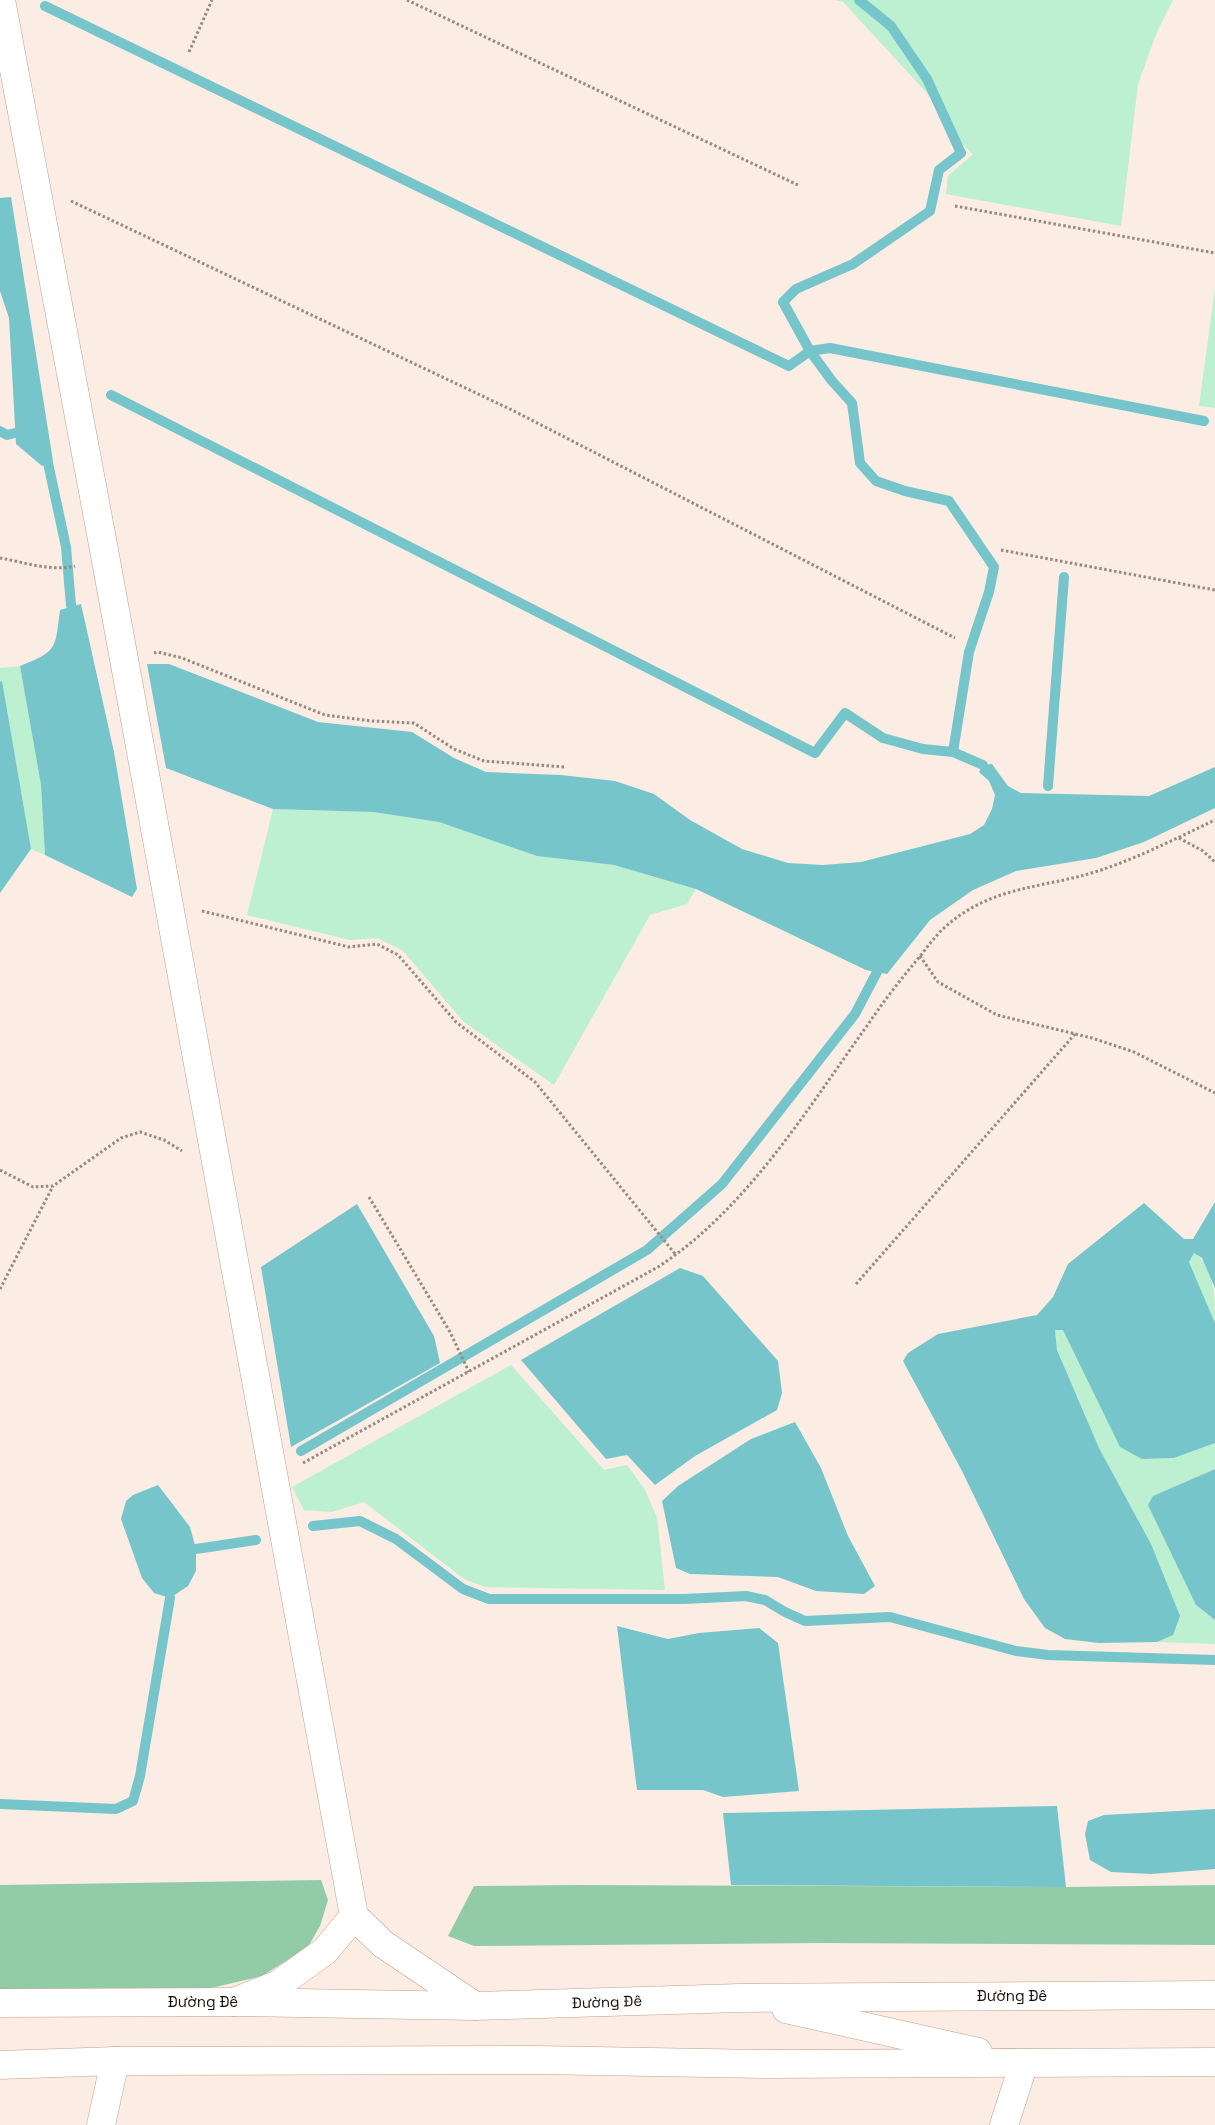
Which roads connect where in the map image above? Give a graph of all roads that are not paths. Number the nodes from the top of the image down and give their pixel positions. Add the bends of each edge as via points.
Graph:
1 (1, 0) edge
2 (354, 1916) junction
3 (1215, 1995) edge
4 (740, 1998) junction
5 (234, 2002) junction
6 (0, 2004) edge
7 (475, 2006) junction
8 (115, 2061) junction
9 (1215, 2062) edge
10 (1024, 2063) junction
11 (0, 2065) edge
12 (101, 2125) edge
13 (1004, 2125) edge

1 - 2 street
2 - 5 street via 325,1951 279,1984
2 - 7 street via 383,1944
3 - 4 street, Đường Đê
4 - 7 street, Đường Đê
4 - 10 street
5 - 6 street, Đường Đê
5 - 7 street, Đường Đê
8 - 10 street
8 - 11 street
8 - 12 street
9 - 10 street
10 - 13 street

